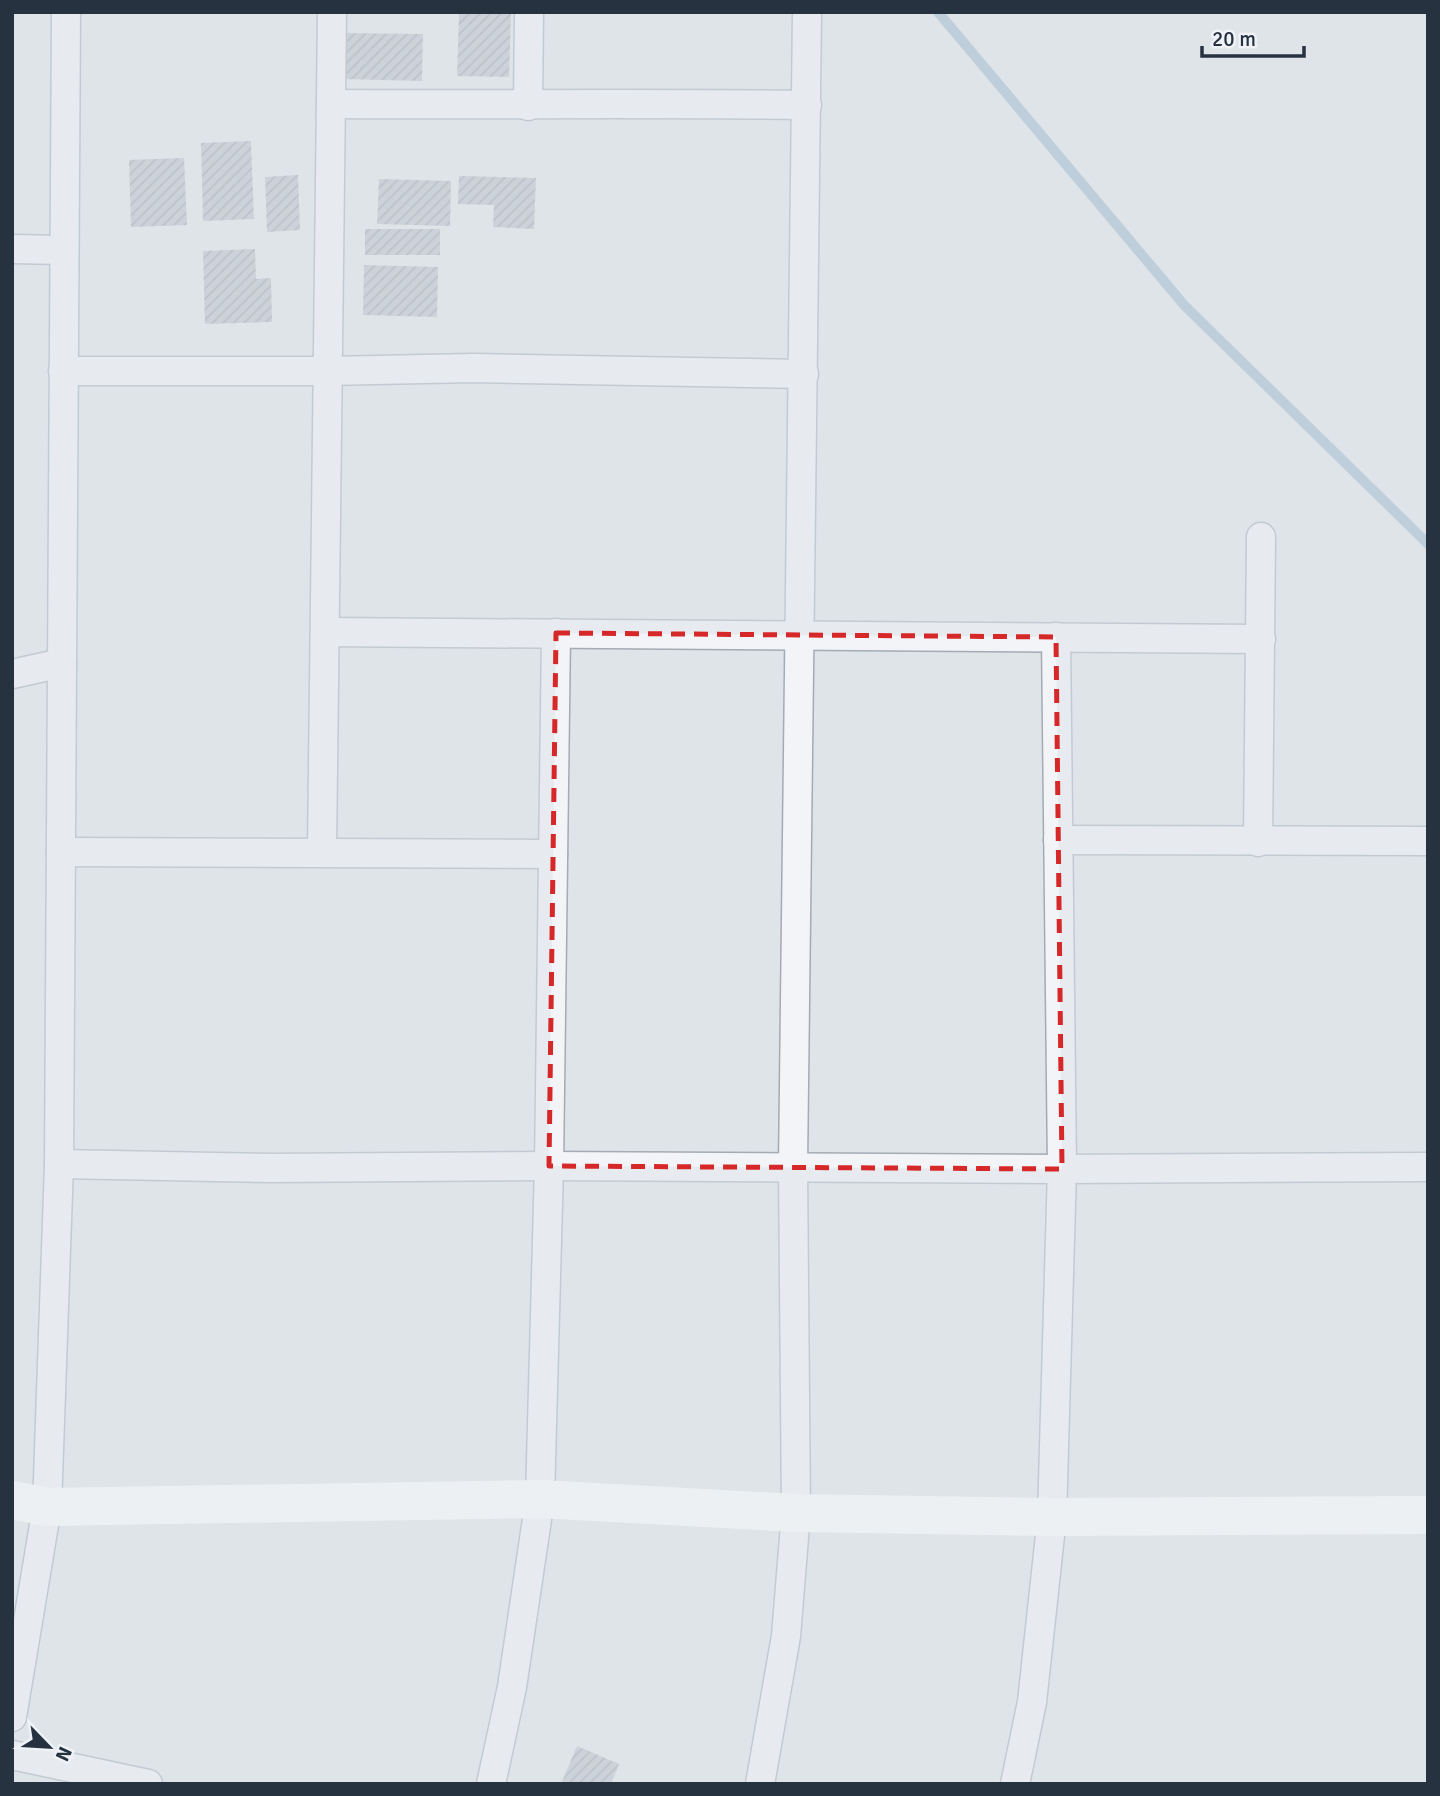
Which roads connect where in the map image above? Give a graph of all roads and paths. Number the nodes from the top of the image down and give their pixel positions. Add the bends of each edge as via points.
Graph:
1 (66, 12) edge
2 (332, 12) edge
3 (529, 12) edge
4 (807, 12) edge
5 (331, 104) junction
6 (807, 105) junction
7 (528, 106) junction
8 (12, 249) edge
9 (64, 250) junction
10 (64, 371) junction
11 (327, 371) junction
12 (804, 374) junction
13 (1261, 537) dead end
14 (325, 632) junction
15 (556, 634) junction
16 (800, 635) junction
17 (1055, 637) junction
18 (1261, 639) junction
19 (62, 663) junction
20 (12, 674) edge
21 (1058, 840) junction
22 (1428, 841) edge
23 (1258, 842) junction
24 (61, 852) junction
25 (323, 852) junction
26 (553, 854) junction
27 (59, 1164) junction
28 (549, 1166) junction
29 (793, 1167) junction
30 (1428, 1167) edge
31 (1062, 1169) junction
32 (540, 1499) junction
33 (29, 1503) edge
34 (796, 1513) junction
35 (1428, 1515) edge
36 (1052, 1517) junction
37 (12, 1717) edge
38 (12, 1755) edge
39 (148, 1784) edge
40 (491, 1784) edge
41 (760, 1784) edge
42 (1015, 1784) edge

1 - 9 street
2 - 5 street
3 - 7 street
4 - 6 street
5 - 7 street
5 - 11 street
6 - 7 street
6 - 12 street
8 - 9 street
9 - 10 street
10 - 11 street
10 - 19 street
11 - 12 street via 473,368
11 - 14 street
12 - 16 street
13 - 18 street
14 - 15 street
14 - 25 street
15 - 16 street
15 - 26 street
16 - 17 street
16 - 29 street
17 - 18 street
17 - 21 street
18 - 23 street
19 - 20 street
19 - 24 street
21 - 23 street
21 - 31 street
22 - 23 street
24 - 25 street
24 - 27 street
25 - 26 street
26 - 28 street
27 - 28 street
27 - 33 street
28 - 29 street
28 - 32 street
29 - 31 street
29 - 34 street
30 - 31 street
31 - 36 street
32 - 33 main road
32 - 34 main road
32 - 40 street via 512,1687
33 - 37 street
34 - 36 main road
34 - 41 street via 786,1636
35 - 36 main road
36 - 42 street via 1031,1702
38 - 39 street

